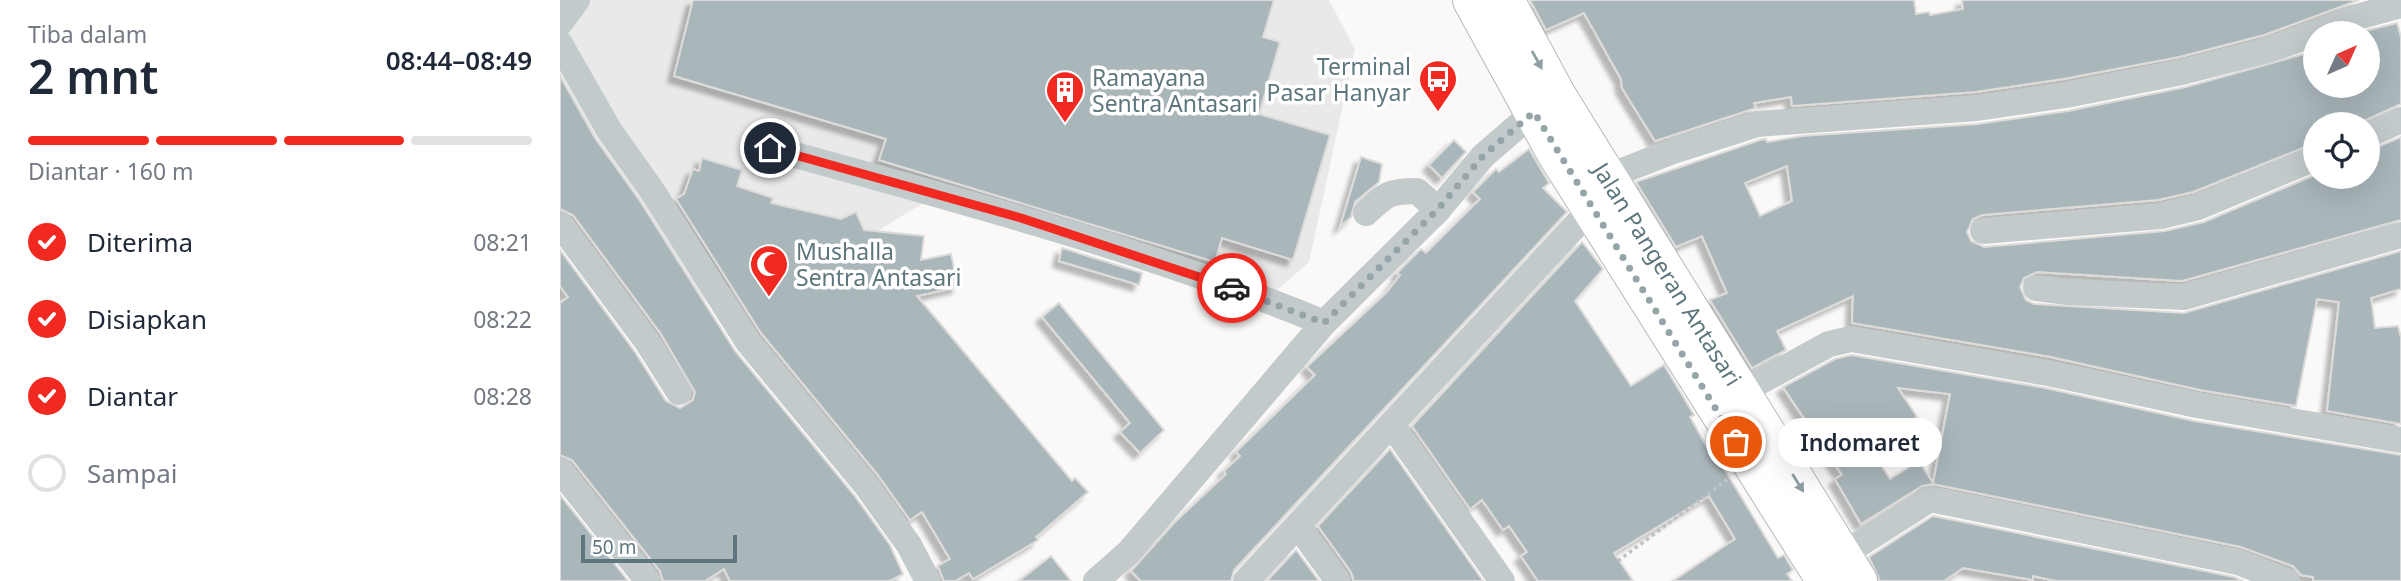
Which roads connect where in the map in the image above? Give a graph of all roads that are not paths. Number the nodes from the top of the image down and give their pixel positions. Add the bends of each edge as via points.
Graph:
1 (577, 0) edge
2 (1472, 0) edge
3 (1505, 0) edge
4 (2401, 5) edge
5 (2346, 21) edge
6 (560, 23) edge
7 (2303, 38) edge
8 (560, 44) edge
9 (1534, 112) junction
10 (2401, 120) edge
11 (2380, 130) edge
12 (770, 148) dead end
13 (2303, 163) edge
14 (1599, 193) junction
15 (1438, 209) junction
16 (1366, 212) dead end
17 (560, 224) edge
18 (1983, 231) dead end
19 (2401, 235) edge
20 (1653, 280) junction
21 (2036, 288) dead end
22 (1324, 323) junction
23 (679, 392) dead end
24 (1741, 393) junction
25 (1392, 425) junction
26 (2401, 440) edge
27 (560, 470) edge
28 (1299, 527) junction
29 (1842, 572) edge
30 (648, 581) edge
31 (928, 581) edge
32 (1096, 581) edge
33 (1246, 581) edge
34 (1338, 581) edge
35 (1502, 581) edge
36 (2287, 581) edge

1 - 6 street
2 - 9 highway, Jalan Pangeran Antasari
3 -> 14 highway, Jalan Pangeran Antasari via 1557,96
4 - 5 street
7 - 14 street via 2182,72 2066,95 1977,108 1757,124 1673,151
8 - 31 street via 608,130 653,191 748,342 866,485 909,545
9 - 14 highway, Jalan Pangeran Antasari
9 - 15 street via 1483,156
10 - 11 street
12 - 22 street via 1021,218 1266,299
13 - 18 street via 2198,207 2161,216
14 - 20 highway, Jalan Pangeran Antasari
14 - 25 street
15 - 16 street via 1417,191 1395,191
15 - 22 street
17 - 23 street
19 - 21 street via 2183,297
20 - 24 highway, Jalan Pangeran Antasari
20 - 29 highway, Jalan Pangeran Antasari via 1749,464
22 - 32 street via 1129,552
24 - 26 street via 1829,344 1851,339
24 -> 29 highway, Jalan Pangeran Antasari
25 - 28 street
25 - 35 street
27 - 30 street
28 - 33 street
28 - 34 street
29 - 36 street via 1930,499 2238,562

